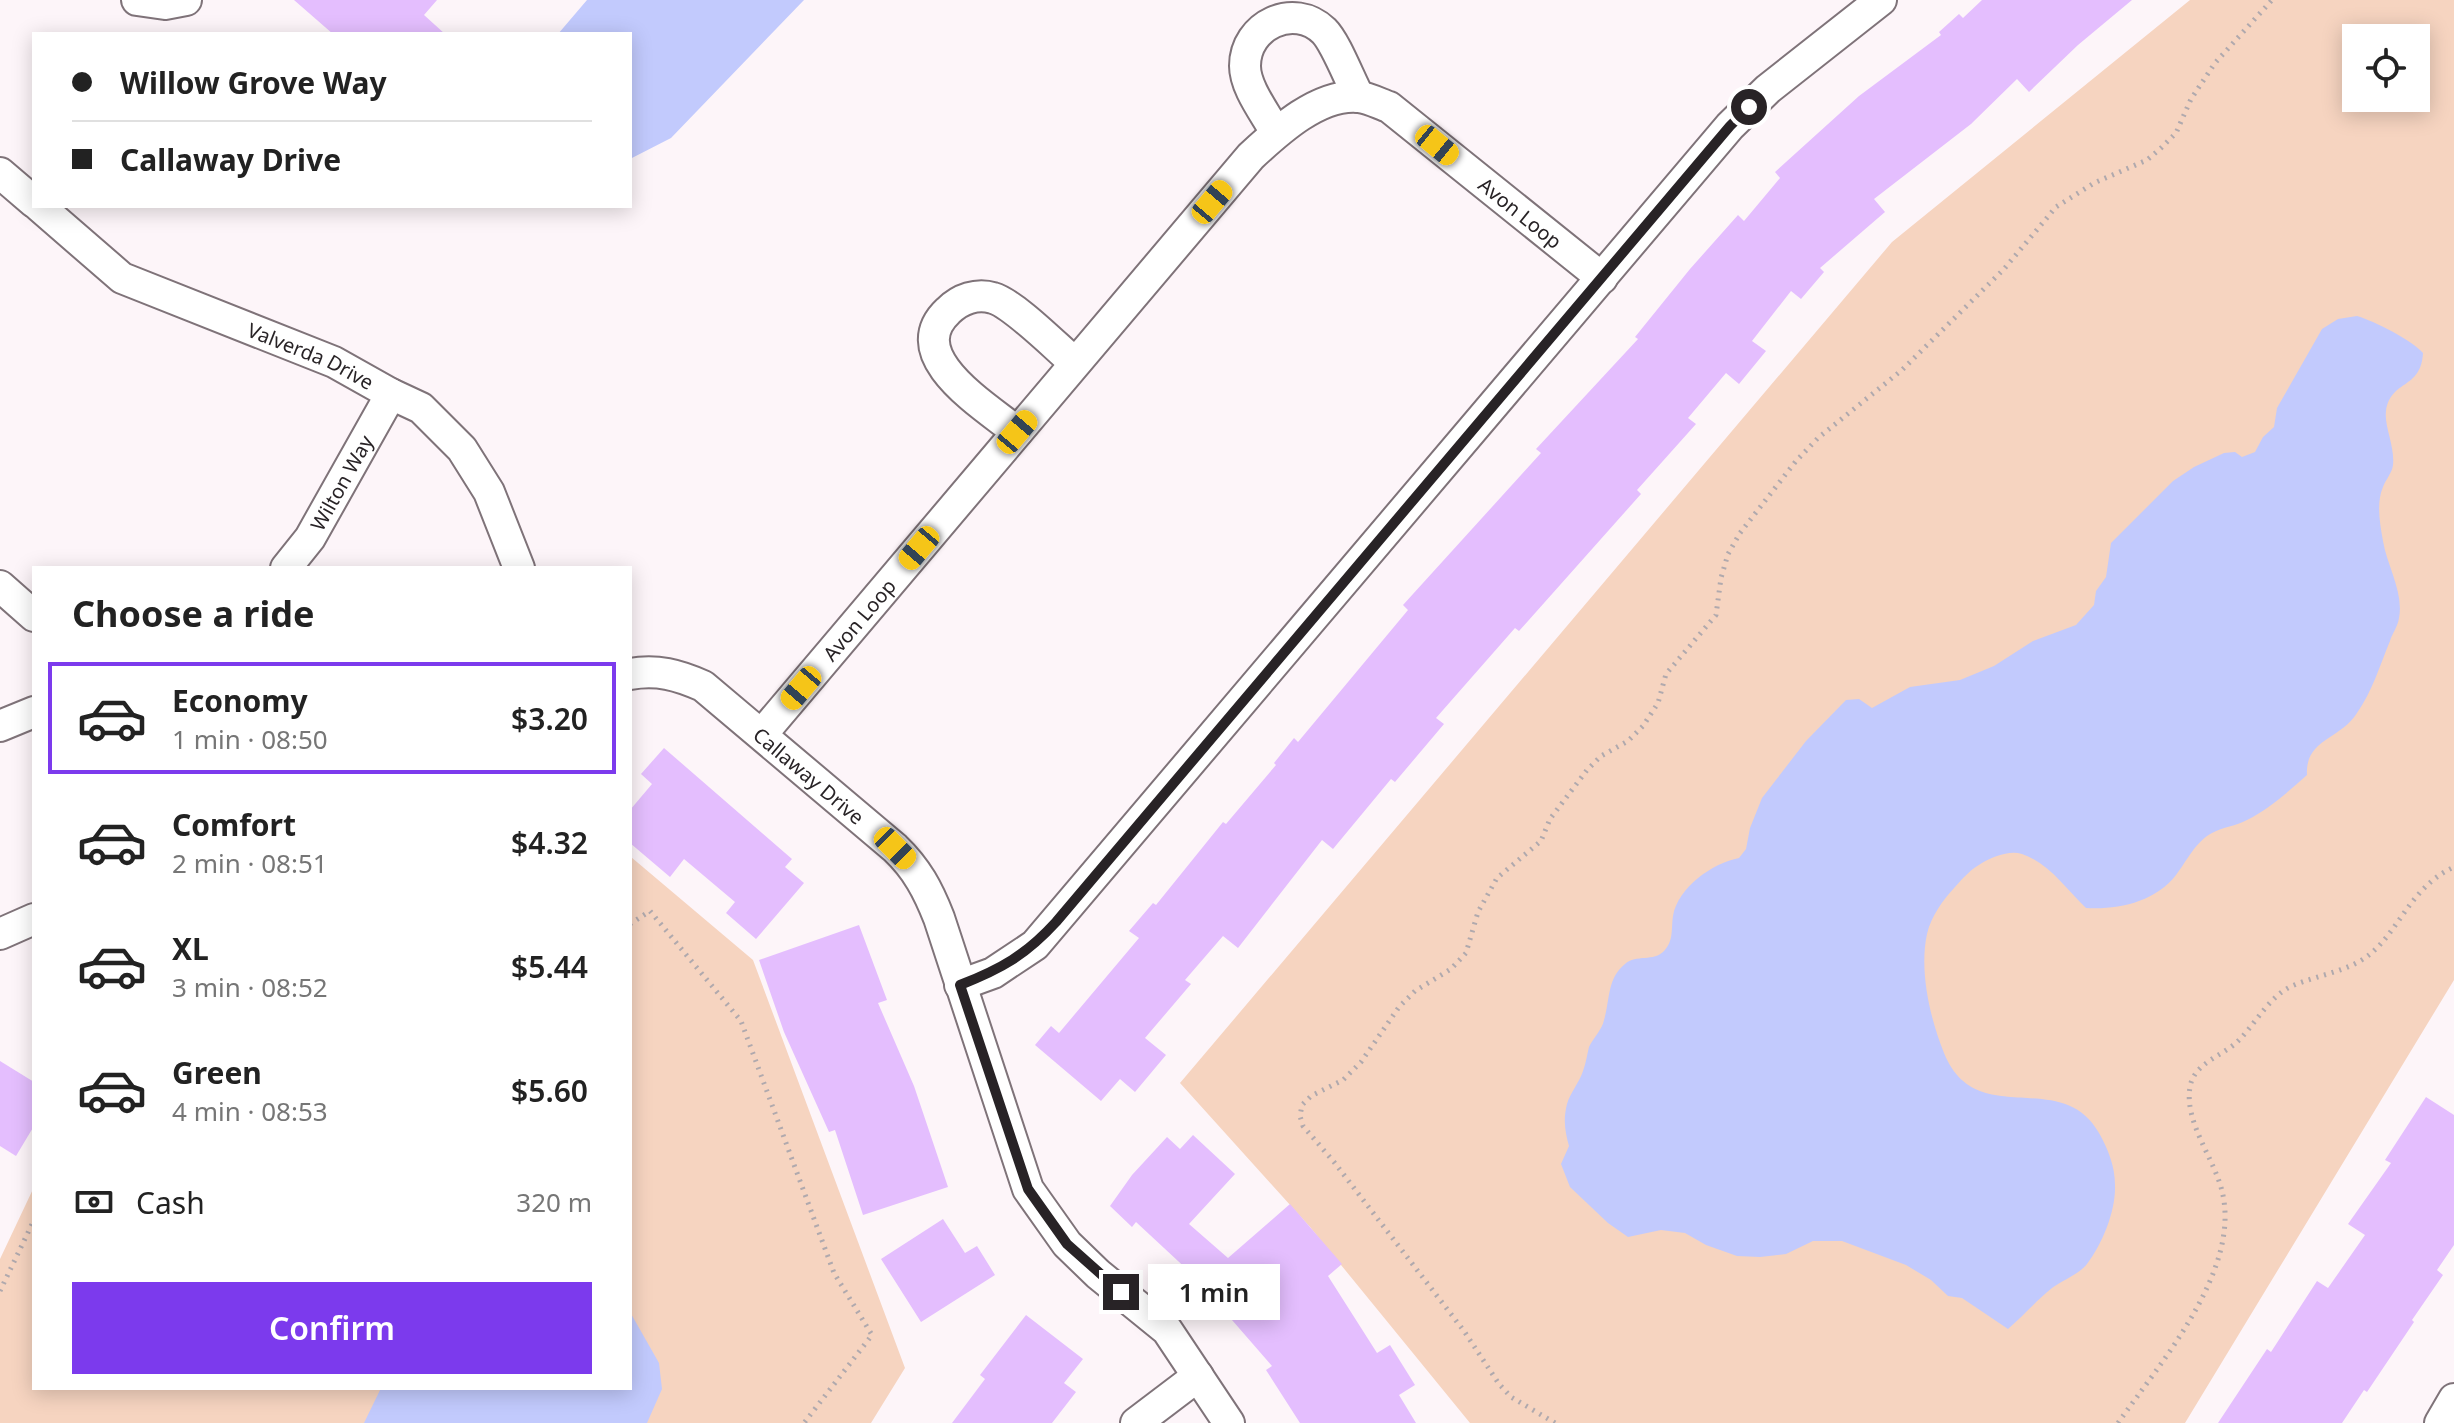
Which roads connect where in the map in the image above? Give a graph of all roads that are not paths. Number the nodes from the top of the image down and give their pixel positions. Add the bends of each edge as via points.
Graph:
1 (137, 0) edge
2 (186, 0) edge
3 (1881, 0) edge
4 (1846, 9) edge
5 (1359, 97) junction
6 (1276, 133) junction
7 (0, 173) edge
8 (32, 201) edge
9 (41, 208) edge
10 (1602, 278) junction
11 (1075, 363) junction
12 (391, 394) junction
13 (1017, 432) junction
14 (288, 566) edge
15 (518, 566) edge
16 (0, 586) edge
17 (32, 614) edge
18 (632, 674) edge
19 (32, 713) edge
20 (0, 726) edge
21 (762, 734) junction
22 (32, 920) edge
23 (0, 934) edge
24 (960, 985) junction
25 (1198, 1376) junction
26 (2454, 1399) edge
27 (1136, 1423) edge
28 (1229, 1423) edge
29 (2440, 1423) edge

1 - 2 street
3 - 4 street
4 - 10 street via 1730,126
5 - 6 street, Avon Loop via 1327,102
5 - 6 street via 1326,33 1304,19 1273,21 1248,49 1245,68
5 - 10 street, Avon Loop via 1389,107
6 - 11 street, Avon Loop
7 - 8 street, Valverda Drive
9 - 12 street, Valverda Drive via 122,278 334,362
10 - 24 street via 1035,945 993,973
11 - 13 street, Avon Loop
11 - 13 street via 994,298 970,298 946,312 935,347 943,370
12 - 14 street, Wilton Way via 310,538
12 - 15 street, Valverda Drive via 421,408 462,449 489,492
13 - 21 street, Avon Loop
16 - 17 street
18 - 21 street, Callaway Drive via 659,671 703,686
19 - 20 street
21 - 24 street, Callaway Drive via 914,867 928,889
22 - 23 street
24 - 25 street, Callaway Drive via 1028,1189 1067,1244 1167,1330
25 - 27 street
25 - 28 street, Callaway Drive
26 - 29 street

